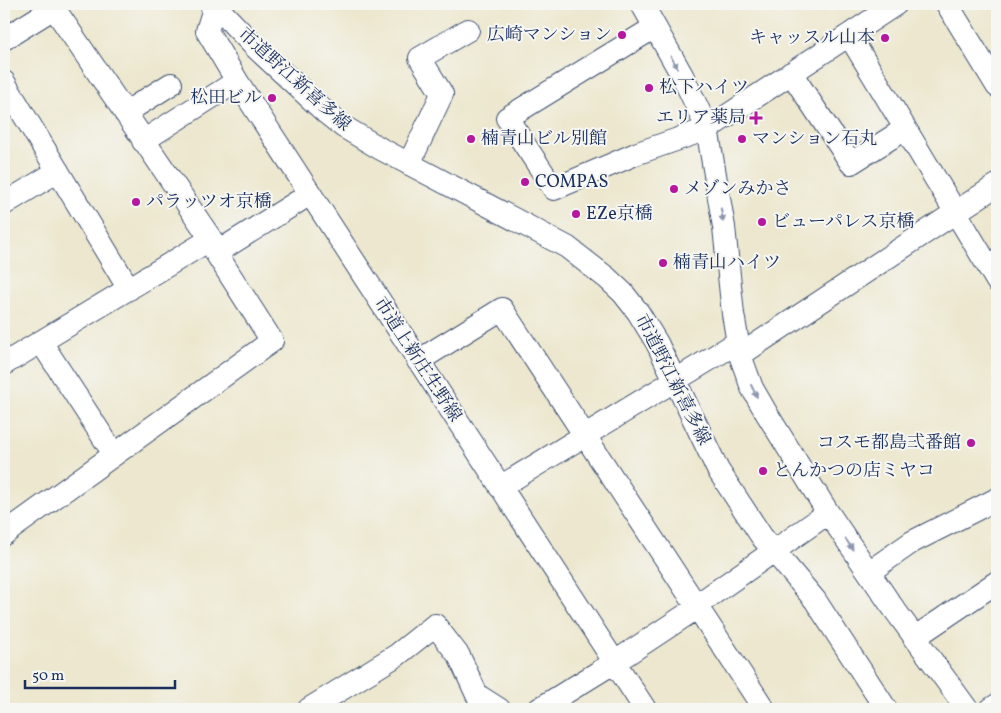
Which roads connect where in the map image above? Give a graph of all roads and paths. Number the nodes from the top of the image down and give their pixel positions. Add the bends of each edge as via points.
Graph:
1 (215, 4) edge
2 (896, 4) edge
3 (947, 4) edge
4 (651, 12) edge
5 (468, 30) dead end
6 (849, 35) junction
7 (4, 39) edge
8 (791, 73) junction
9 (237, 81) junction
10 (4, 82) edge
11 (170, 84) dead end
12 (997, 86) edge
13 (125, 113) junction
14 (707, 129) junction
15 (905, 129) junction
16 (143, 141) junction
17 (409, 164) junction
18 (58, 171) junction
19 (997, 185) edge
20 (310, 194) junction
21 (4, 204) edge
22 (956, 212) junction
23 (213, 246) junction
24 (997, 281) edge
25 (129, 289) junction
26 (41, 342) junction
27 (739, 348) junction
28 (418, 361) junction
29 (4, 364) edge
30 (675, 380) junction
31 (585, 435) junction
32 (114, 454) junction
33 (500, 487) junction
34 (997, 499) edge
35 (828, 513) junction
36 (4, 534) edge
37 (773, 552) junction
38 (868, 572) junction
39 (997, 582) edge
40 (696, 605) junction
41 (914, 638) junction
42 (615, 662) junction
43 (997, 705) edge
44 (309, 709) edge
45 (499, 709) edge
46 (539, 709) edge
47 (645, 709) edge
48 (764, 709) edge
49 (886, 709) edge
50 (967, 709) edge
51 (991, 709) edge

1 - 9 street, 市道上新庄生野線 via 207,31
1 - 17 street, 市道野江新喜多線 via 255,47 334,120
2 - 6 street
3 - 12 street
4 -> 14 street
4 - 14 street via 508,118 554,189
5 - 17 street via 420,58 442,94
6 - 8 street
6 - 15 street
7 - 13 street via 54,8
8 - 14 street
8 - 15 street via 850,163
9 - 16 street
9 - 20 street, 市道上新庄生野線
10 - 18 street
11 - 13 street
13 - 16 street
14 -> 27 street via 724,227
15 - 22 street
16 - 23 street
17 - 30 street, 市道野江新喜多線 via 567,247 591,264 623,293 638,312
18 - 21 street
18 - 25 street
19 - 22 street
20 - 23 street
20 - 28 street, 市道上新庄生野線
22 - 24 street
22 - 27 street
23 - 25 street
23 - 32 street via 272,341
25 - 26 street
26 - 29 street
26 - 32 street
27 - 30 street
27 -> 35 street via 752,388
28 - 31 street via 502,309
28 - 33 street, 市道上新庄生野線
30 - 31 street
30 - 37 street, 市道野江新喜多線 via 712,459
31 - 33 street
31 - 40 street
32 - 36 street
33 - 42 street, 市道上新庄生野線
34 - 38 street via 912,542
35 - 37 street
35 -> 38 street
37 - 40 street
37 - 49 street, 市道野江新喜多線 via 808,590
38 - 41 street
39 - 41 street
40 - 42 street via 695,609
40 - 48 street
41 - 50 street
42 - 46 street
42 - 47 street, 市道上新庄生野線
43 - 51 street
44 - 45 street via 397,655 435,625 459,656 477,695

